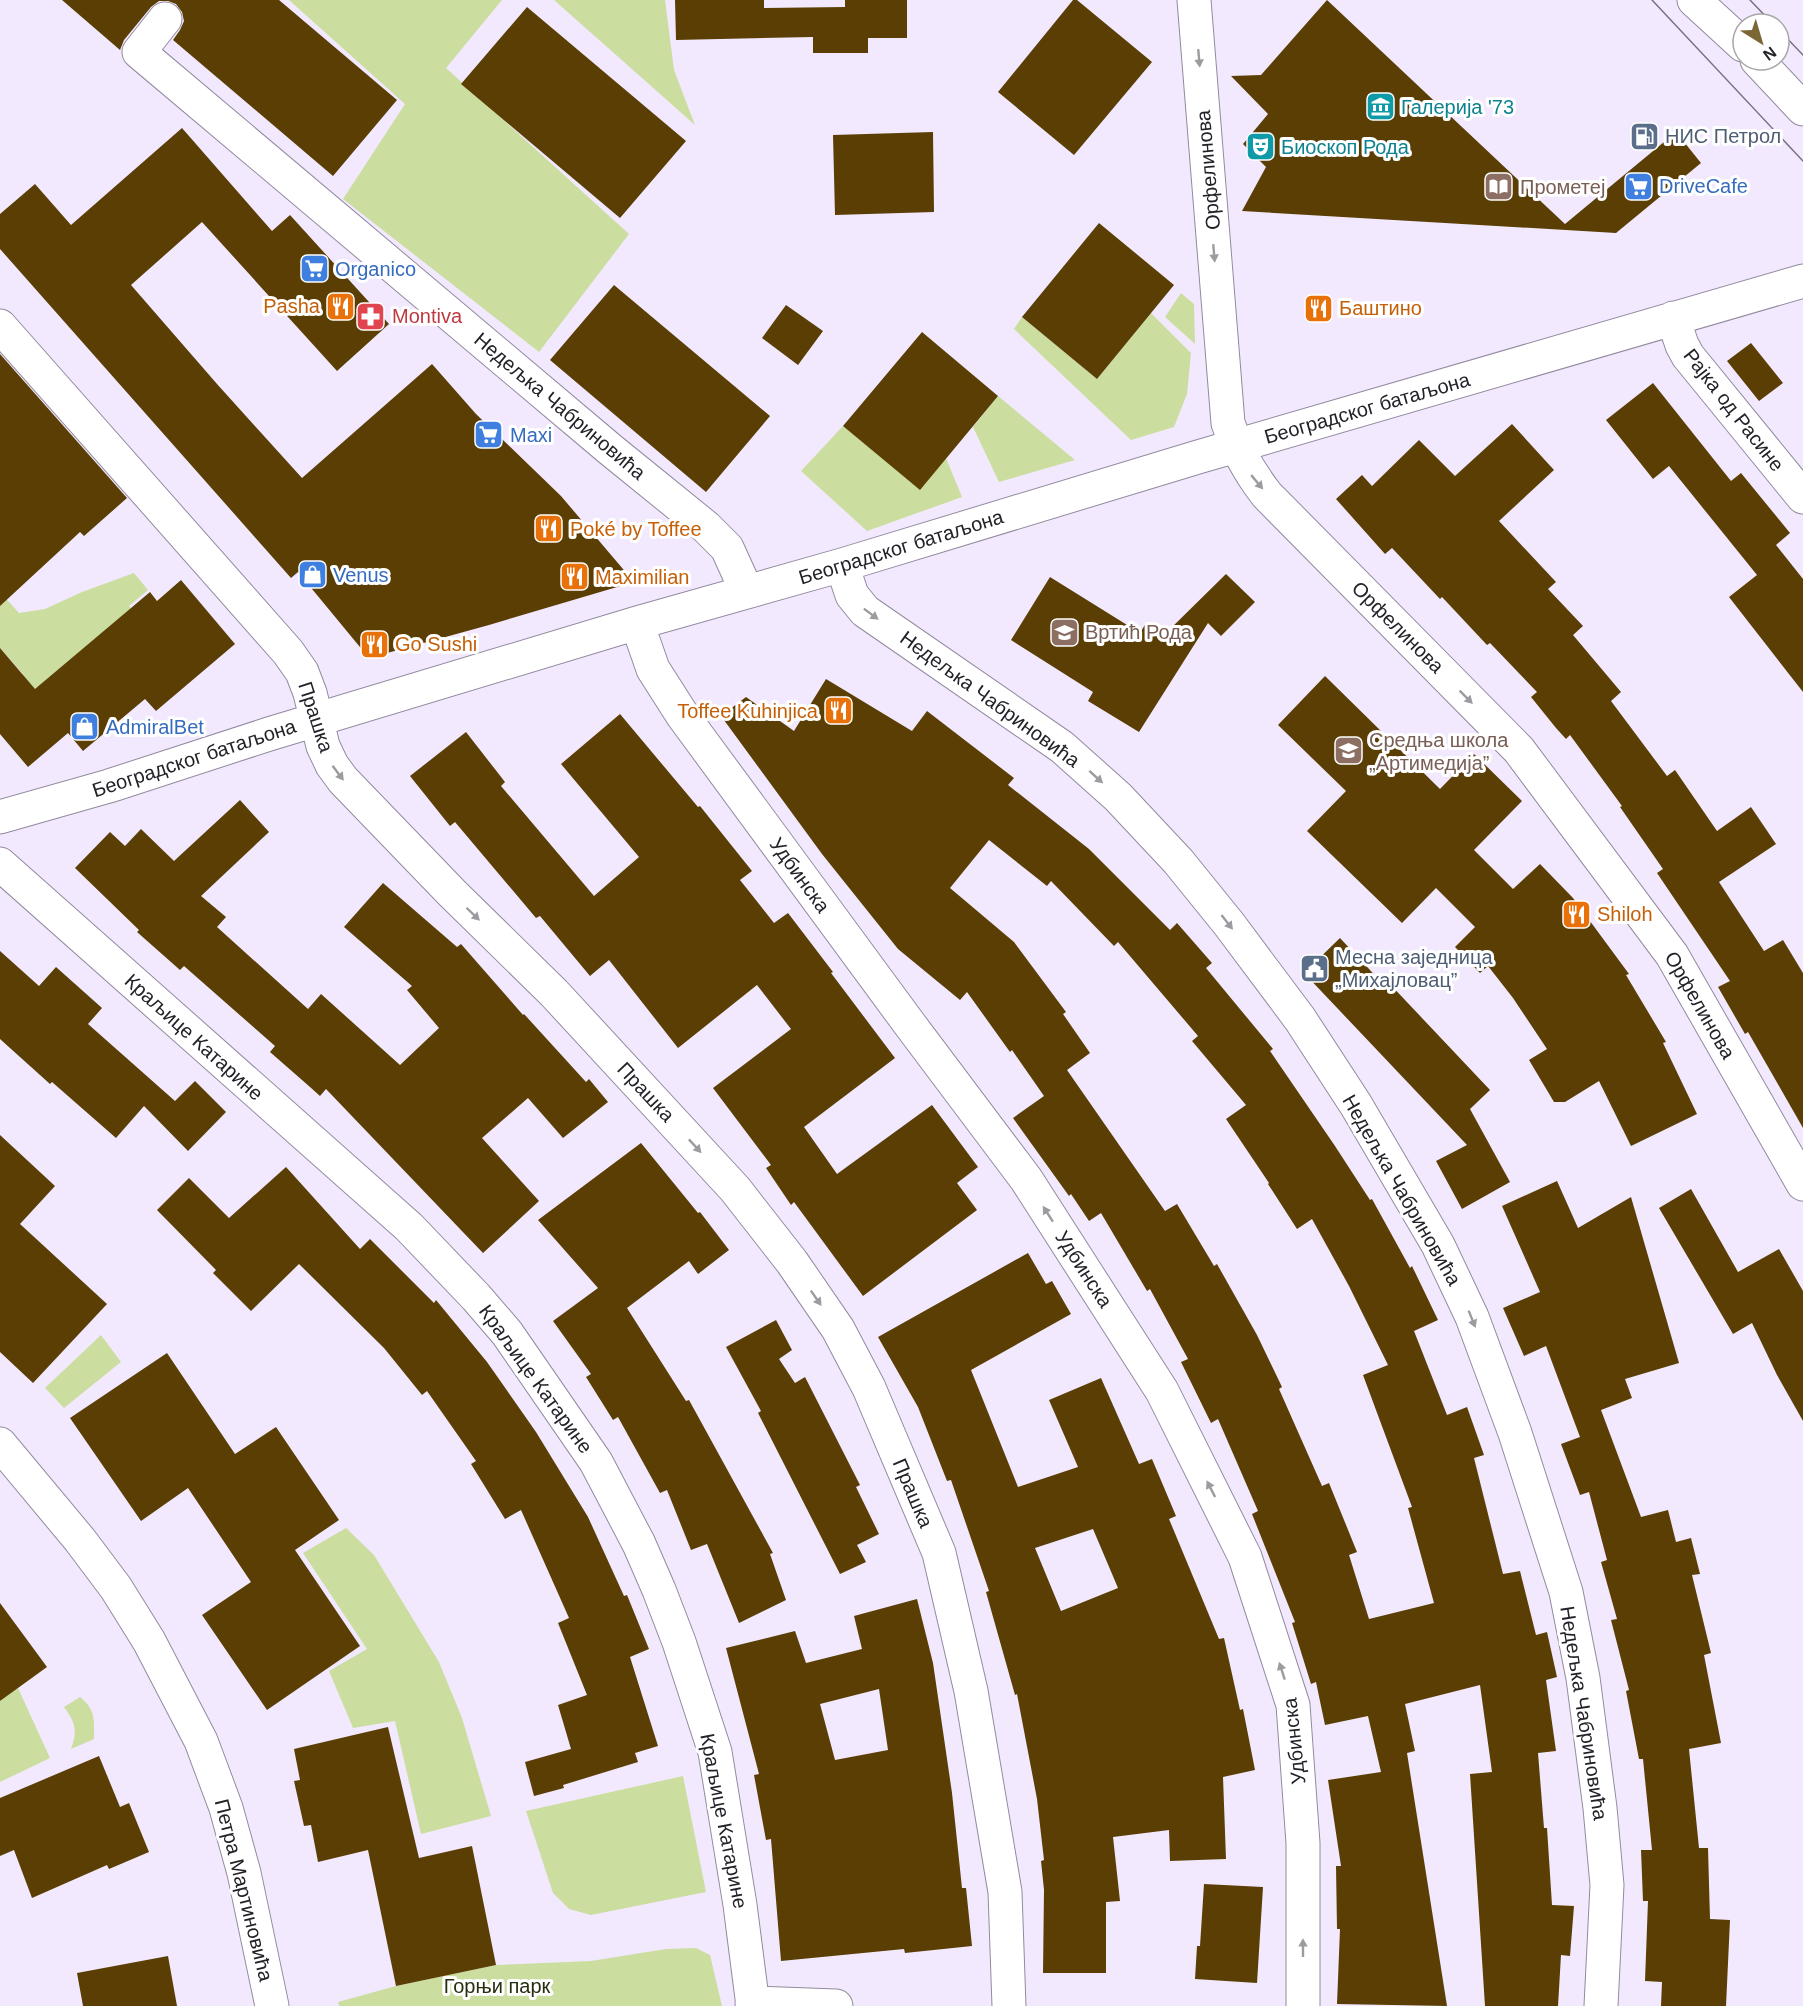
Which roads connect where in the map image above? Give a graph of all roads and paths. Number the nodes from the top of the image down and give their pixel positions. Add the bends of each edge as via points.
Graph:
1 (1194, 0) edge
2 (1691, 1) edge
3 (165, 19) dead end
4 (1731, 35) edge
5 (1768, 72) edge
6 (1803, 109) edge
7 (1803, 281) edge
8 (1673, 318) junction
9 (0, 326) edge
10 (1236, 446) junction
11 (1803, 497) edge
12 (842, 565) junction
13 (747, 592) junction
14 (637, 623) junction
15 (315, 720) junction
16 (0, 817) edge
17 (0, 864) edge
18 (1803, 1184) edge
19 (0, 1444) edge
20 (752, 2004) edge
21 (272, 2006) edge
22 (837, 2006) edge
23 (1009, 2006) edge
24 (1303, 2006) edge
25 (1600, 2006) edge

1 -> 10 street, Орфелинова via 1228,423
2 - 4 street
3 - 13 street, Недељка Чабриновића via 139,52 706,527 727,548
5 - 6 street
7 - 8 street, Београдског батаљона
8 - 10 street, Београдског батаљона
8 - 11 street, Рајка од Расине via 1688,356
9 - 15 street, Прашка via 288,652 302,672
10 - 12 street, Београдског батаљона
10 -> 18 street, Орфелинова via 1250,474 1268,495 1519,750 1672,955
12 - 13 street, Београдског батаљона
12 -> 25 street, Недељка Чабриновића via 852,595 865,611 1062,747 1118,796 1178,861 1300,1019 1438,1245 1472,1317 1512,1424 1566,1592 1583,1678 1607,1885
13 - 14 street, Београдског батаљона
14 - 15 street, Београдског батаљона
24 -> 14 street, Удбинска via 1303,1843 1293,1705 1245,1557 1162,1391 1026,1179 683,716 653,669
15 - 16 street, Београдског батаљона
15 -> 23 street, Прашка via 323,746 343,780 554,993 735,1189 838,1329 869,1388 939,1553 971,1691 1005,1892
17 - 20 street, Краљице Катарине via 409,1227 507,1333 596,1462 658,1590 715,1752
19 - 21 street, Петра Мартиновића via 116,1588 149,1641 201,1741 226,1808 244,1873
20 - 22 street

